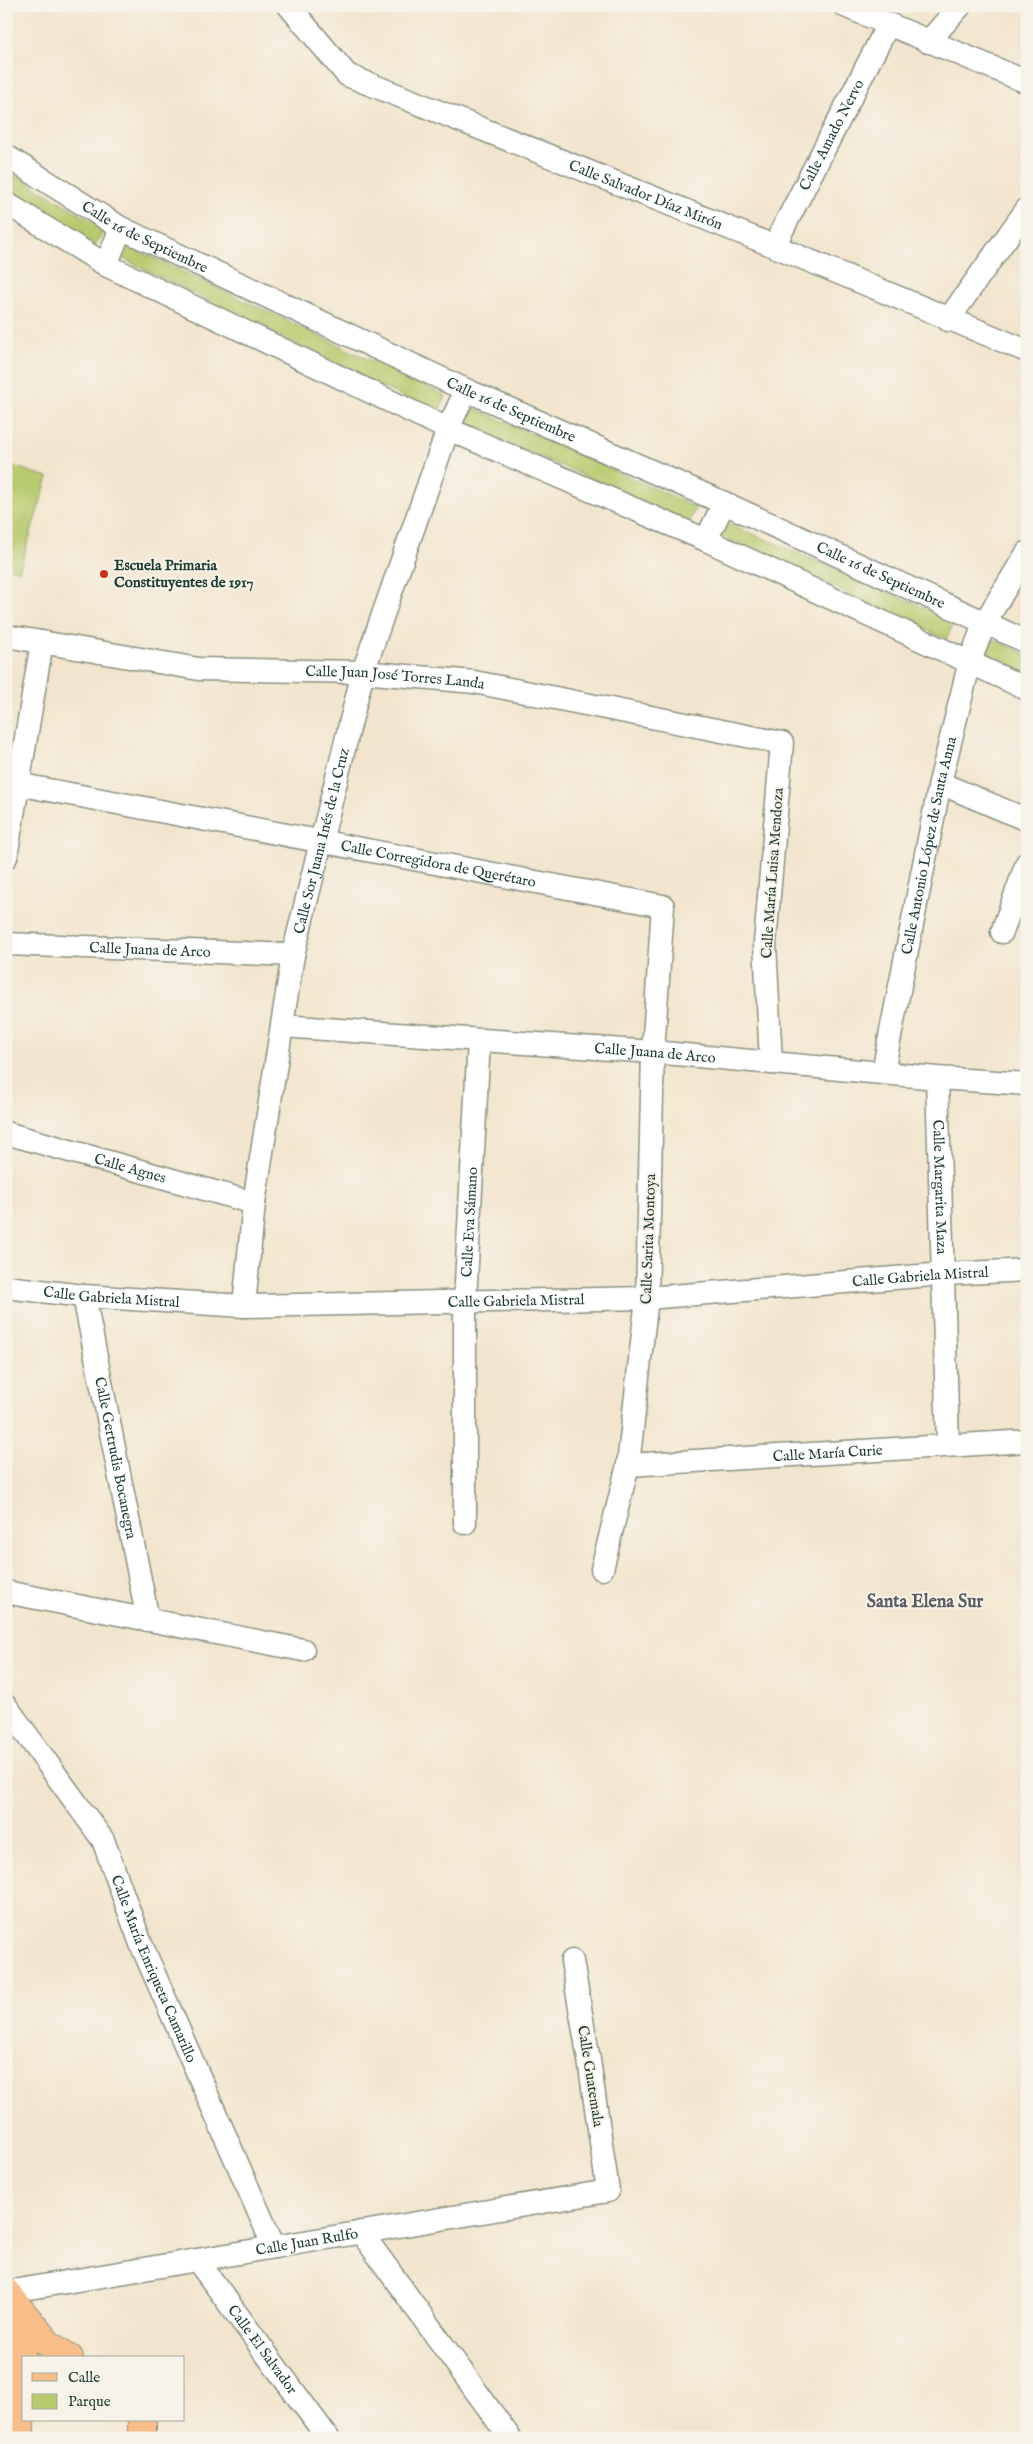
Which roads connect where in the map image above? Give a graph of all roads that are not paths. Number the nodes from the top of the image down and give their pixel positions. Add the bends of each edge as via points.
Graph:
1 (289, 6) edge
2 (845, 6) edge
3 (960, 6) edge
4 (888, 25) junction
5 (928, 42) junction
6 (1027, 82) edge
7 (6, 156) edge
8 (6, 203) edge
9 (1027, 210) edge
10 (120, 228) junction
11 (774, 246) junction
12 (106, 265) junction
13 (948, 320) junction
14 (1027, 351) edge
15 (466, 390) junction
16 (448, 429) junction
17 (724, 503) junction
18 (706, 540) junction
19 (1027, 553) edge
20 (985, 622) junction
21 (6, 636) edge
22 (42, 642) junction
23 (1027, 642) edge
24 (970, 661) junction
25 (363, 672) junction
26 (1027, 689) edge
27 (782, 743) joint
28 (12, 783) edge
29 (940, 783) junction
30 (1027, 820) edge
31 (320, 841) junction
32 (6, 857) edge
33 (1027, 863) edge
34 (663, 906) joint
35 (1002, 932) dead end
36 (6, 944) edge
37 (293, 955) junction
38 (282, 1026) junction
39 (479, 1040) junction
40 (653, 1052) junction
41 (771, 1063) junction
42 (883, 1072) junction
43 (937, 1078) junction
44 (1027, 1084) edge
45 (6, 1134) edge
46 (254, 1203) junction
47 (1027, 1270) edge
48 (944, 1274) junction
49 (6, 1287) edge
50 (84, 1296) junction
51 (647, 1298) junction
52 (465, 1301) junction
53 (244, 1306) junction
54 (1027, 1441) edge
55 (948, 1445) junction
56 (628, 1465) junction
57 (465, 1523) dead end
58 (602, 1569) dead end
59 (6, 1592) edge
60 (148, 1620) junction
61 (303, 1650) dead end
62 (6, 1706) edge
63 (572, 1961) dead end
64 (608, 2191) joint
65 (361, 2232) junction
66 (274, 2247) junction
67 (197, 2260) junction
68 (6, 2292) edge
69 (6, 2331) edge
70 (66, 2356) edge
71 (19, 2380) edge
72 (142, 2422) edge
73 (20, 2438) edge
74 (142, 2438) edge
75 (328, 2438) edge
76 (510, 2438) edge

1 - 11 street, Calle Salvador Díaz Mirón via 347,75
2 - 4 street
3 - 5 street
4 - 5 street
4 - 11 street, Calle Amado Nervo
5 - 6 street
7 - 10 street, Calle 16 de Septiembre
8 - 12 street
9 - 13 street
10 - 12 street
10 - 15 street, Calle 16 de Septiembre
11 - 13 street, Calle Salvador Díaz Mirón
12 - 16 street
13 - 14 street, Calle Salvador Díaz Mirón
15 - 16 street, Calle Sor Juana Inés de la Cruz
15 - 17 street, Calle 16 de Septiembre
16 - 18 street
16 - 25 street, Calle Sor Juana Inés de la Cruz
17 - 18 street
17 - 20 street, Calle 16 de Septiembre
18 - 24 street
19 - 20 street, Calle Antonio López de Santa Anna
20 - 23 street, Calle 16 de Septiembre
20 - 24 street, Calle Antonio López de Santa Anna
21 - 22 street, Calle Juan José Torres Landa
22 - 25 street, Calle Juan José Torres Landa via 199,669
22 - 28 street
24 - 26 street
24 - 29 street, Calle Antonio López de Santa Anna
25 - 27 street, Calle Juan José Torres Landa via 474,682
25 - 31 street, Calle Sor Juana Inés de la Cruz
27 - 41 street, Calle María Luisa Mendoza via 765,943
28 - 31 street, Calle Corregidora de Querétaro
28 - 32 street
29 - 30 street
29 - 42 street, Calle Antonio López de Santa Anna
31 - 34 street, Calle Corregidora de Querétaro
31 - 37 street, Calle Sor Juana Inés de la Cruz
33 - 35 street
34 - 40 street, Calle Sarita Montoya
36 - 37 street, Calle Juana de Arco
37 - 38 street, Calle Sor Juana Inés de la Cruz
38 - 39 street, Calle Juana de Arco
38 - 46 street, Calle Sor Juana Inés de la Cruz
39 - 40 street, Calle Juana de Arco
39 - 52 street, Calle Eva Sámano
40 - 41 street, Calle Juana de Arco
40 - 51 street, Calle Sarita Montoya
41 - 42 street, Calle Juana de Arco
42 - 43 street, Calle Juana de Arco
43 - 44 street, Calle Juana de Arco
43 - 48 street, Calle Margarita Maza
45 - 46 street, Calle Agnes
46 - 53 street, Calle Sor Juana Inés de la Cruz
47 - 48 street, Calle Gabriela Mistral
48 - 51 street, Calle Gabriela Mistral
48 - 55 street, Calle Margarita Maza
49 - 50 street, Calle Gabriela Mistral
50 - 53 street, Calle Gabriela Mistral
50 - 60 street, Calle Gertrudis Bocanegra
51 - 52 street, Calle Gabriela Mistral
51 - 56 street, Calle Sarita Montoya
52 - 53 street, Calle Gabriela Mistral
52 - 57 street, Calle Eva Sámano
54 - 55 street, Calle María Curie
55 - 56 street, Calle María Curie
56 - 58 street, Calle Sarita Montoya
59 - 60 street
60 - 61 street
62 - 66 street, Calle María Enriqueta Camarillo via 103,1840 141,1944
63 - 64 street, Calle Guatemala
64 - 65 street, Calle Juan Rulfo
65 - 66 street, Calle Juan Rulfo
65 - 76 street
66 - 67 street, Calle Juan Rulfo
67 - 68 street, Calle Juan Rulfo
67 - 75 street, Calle El Salvador
68 - 70 main road via 48,2346
69 - 71 main road via 20,2351
71 - 73 main road
72 - 74 main road

